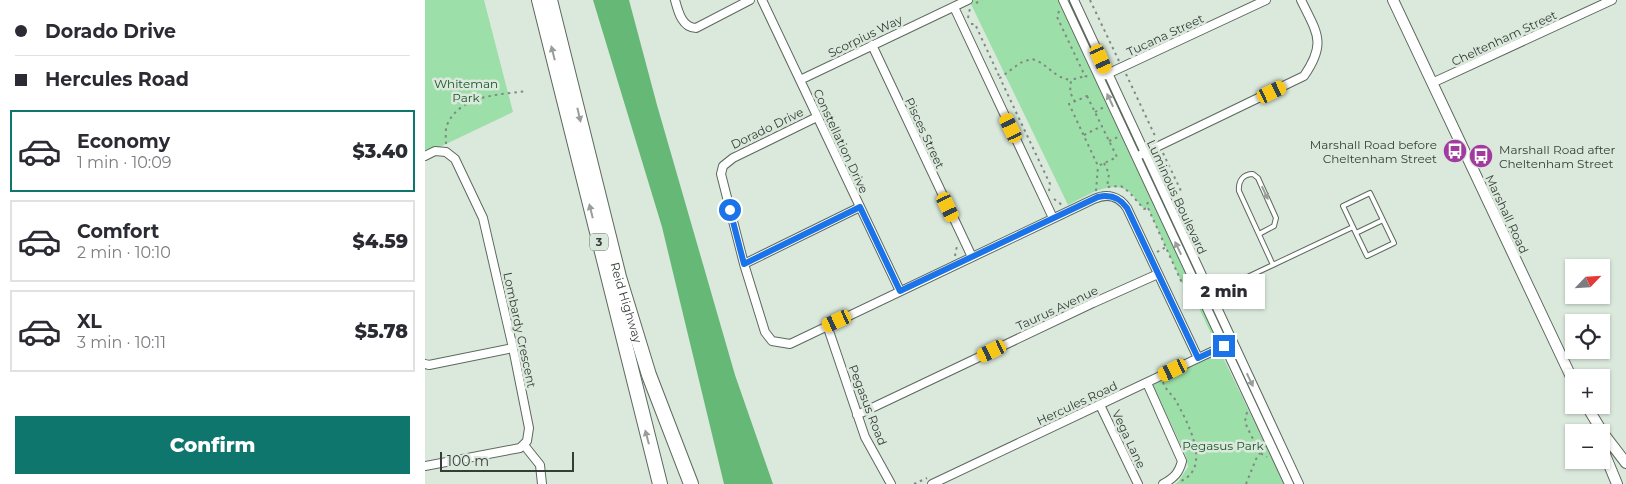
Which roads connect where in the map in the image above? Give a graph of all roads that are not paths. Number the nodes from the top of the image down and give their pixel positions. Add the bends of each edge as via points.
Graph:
1 (539, 0) edge
2 (550, 0) edge
3 (675, 0) edge
4 (750, 0) edge
5 (762, 0) edge
6 (1063, 0) edge
7 (1074, 0) edge
8 (1266, 0) edge
9 (1301, 0) edge
10 (1393, 0) edge
11 (1612, 0) edge
12 (970, 2) edge
13 (954, 7) junction
14 (872, 45) junction
15 (1108, 74) junction
16 (1100, 77) junction
17 (800, 80) junction
18 (1432, 83) junction
19 (817, 117) junction
20 (1145, 153) junction
21 (425, 156) edge
22 (1136, 156) junction
23 (860, 207) junction
24 (1053, 218) junction
25 (1383, 220) junction
26 (1353, 227) junction
27 (1356, 233) junction
28 (1259, 234) junction
29 (972, 257) junction
30 (744, 264) junction
31 (1273, 265) junction
32 (1158, 274) junction
33 (900, 291) junction
34 (1209, 295) junction
35 (1201, 299) junction
36 (829, 330) dead end
37 (1232, 342) junction
38 (1224, 346) junction
39 (513, 348) junction
40 (1198, 358) junction
41 (425, 364) edge
42 (1567, 369) edge
43 (1147, 382) junction
44 (1100, 404) junction
45 (1591, 414) edge
46 (857, 415) junction
47 (524, 445) junction
48 (1626, 463) edge
49 (425, 466) edge
50 (1610, 467) edge
51 (542, 484) edge
52 (660, 484) edge
53 (691, 484) edge
54 (891, 484) edge
55 (932, 484) edge
56 (1138, 484) edge
57 (1163, 484) edge
58 (1289, 484) edge
59 (1299, 484) edge
60 (1617, 484) edge

52 -> 1 highway, Reid Highway / 3
2 -> 53 highway, Reid Highway / 3 via 619,278 649,375
3 - 4 street via 686,24 696,28
5 - 17 street, Constellation Drive
6 - 16 street, Luminous Boulevard
7 - 15 street, Luminous Boulevard
8 - 15 street, Tucana Street
9 - 20 street via 1317,34 1318,45 1312,65 1304,76
10 - 18 main road, Marshall Road
11 - 18 street, Cheltenham Street
12 - 13 street, Scorpius Way
13 - 14 street, Scorpius Way
13 - 24 street via 1046,195
14 - 17 street, Scorpius Way
14 - 29 street, Pisces Street
15 - 16 street, Tucana Street
15 - 20 street, Luminous Boulevard
22 -> 16 street, Luminous Boulevard
17 - 19 street, Constellation Drive
18 - 42 main road, Marshall Road
19 - 23 street, Constellation Drive
19 - 30 street, Dorado Drive via 723,166 721,174
20 - 22 street
20 - 34 street, Luminous Boulevard
21 - 39 street, Lombardy Crescent via 446,152 455,159 483,218
35 -> 22 street, Luminous Boulevard
23 - 30 street
23 - 33 street, Constellation Drive
24 - 29 street, Dorado Drive
24 - 32 street, Dorado Drive via 1098,197 1113,197 1125,205
25 - 26 lane via 1370,193 1343,206
25 - 27 lane
25 - 27 lane via 1394,243 1367,256
26 - 27 lane
26 - 31 lane
28 -> 28 lane via 1239,191 1239,182 1244,176 1253,174 1258,178 1276,218 1274,226
28 - 31 lane
29 - 33 street, Dorado Drive
30 - 33 street, Dorado Drive via 765,332 772,342 782,344 790,344
31 - 34 lane
32 - 40 street
32 - 46 street, Taurus Avenue
34 - 35 lane
34 - 37 street, Luminous Boulevard
35 - 38 street, Luminous Boulevard
36 - 46 street, Pegasus Road
37 - 38 street, Hercules Road
37 -> 59 street, Luminous Boulevard
38 - 40 street, Hercules Road
38 - 58 street, Luminous Boulevard
39 - 41 street
39 - 47 street, Lombardy Crescent via 529,428
40 - 43 street, Hercules Road
43 - 44 street, Hercules Road
43 - 57 street via 1181,460 1177,475
44 - 55 street, Hercules Road
44 - 56 street, Vega Lane
45 - 48 main road
46 - 54 street, Pegasus Road via 865,437
47 - 49 street
47 - 51 street via 540,465
50 - 60 main road

